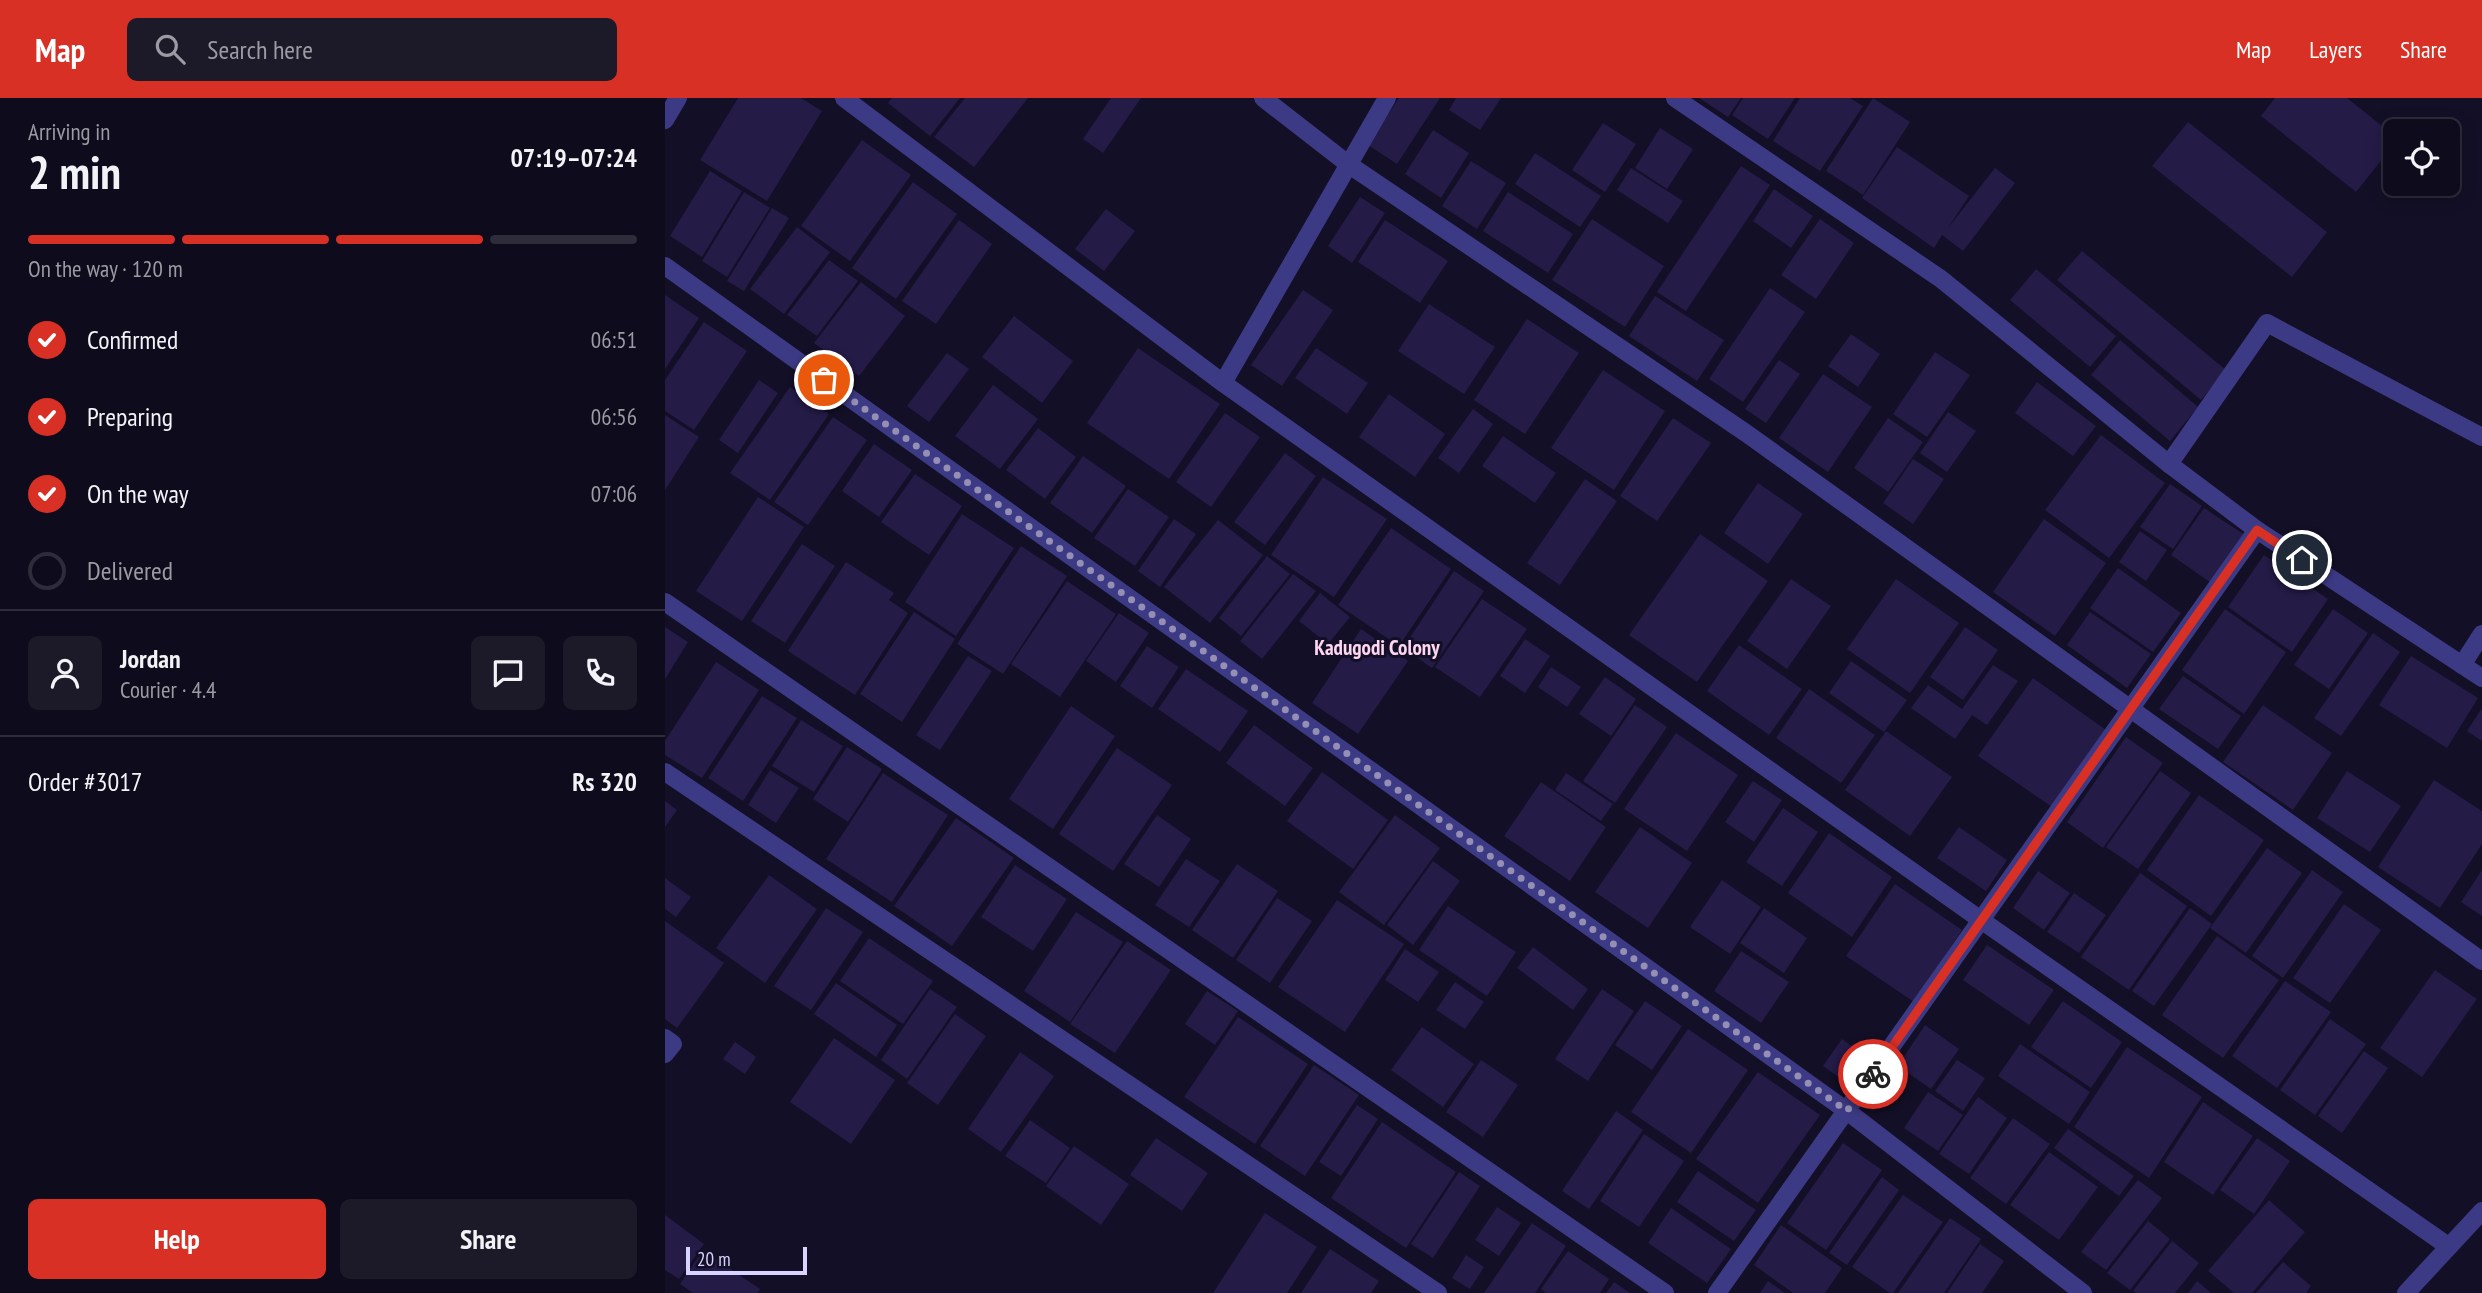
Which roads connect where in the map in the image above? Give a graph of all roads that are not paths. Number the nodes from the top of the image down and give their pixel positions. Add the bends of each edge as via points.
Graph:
1 (678, 98) edge
2 (843, 98) edge
3 (1263, 98) edge
4 (1387, 98) edge
5 (1675, 98) edge
6 (665, 120) edge
7 (1348, 164) junction
8 (665, 266) edge
9 (1223, 383) junction
10 (2482, 437) edge
11 (2169, 464) junction
12 (2257, 530) junction
13 (665, 602) edge
14 (2482, 634) edge
15 (2462, 665) junction
16 (2482, 678) edge
17 (2130, 708) junction
18 (665, 772) edge
19 (1981, 920) junction
20 (2482, 961) edge
21 (665, 1038) edge
22 (665, 1054) edge
23 (1847, 1111) junction
24 (2482, 1211) edge
25 (2448, 1246) junction
26 (1438, 1293) edge
27 (1665, 1293) edge
28 (1717, 1293) edge
29 (2083, 1293) edge
30 (2406, 1293) edge

1 - 6 street
2 - 9 street
3 - 7 street
4 - 7 street
5 - 11 street via 1941,279
7 - 9 street
7 - 17 street via 1746,433
8 - 23 street
9 - 19 street
10 - 11 street via 2267,323
11 - 12 street
12 - 15 street
12 - 17 street
13 - 27 street
14 - 15 street
15 - 16 street
17 - 19 street
17 - 20 street
18 - 26 street
19 - 23 street
19 - 25 street
21 - 22 street via 673,1044
23 - 28 street
23 - 29 street
24 - 25 street
25 - 30 street

